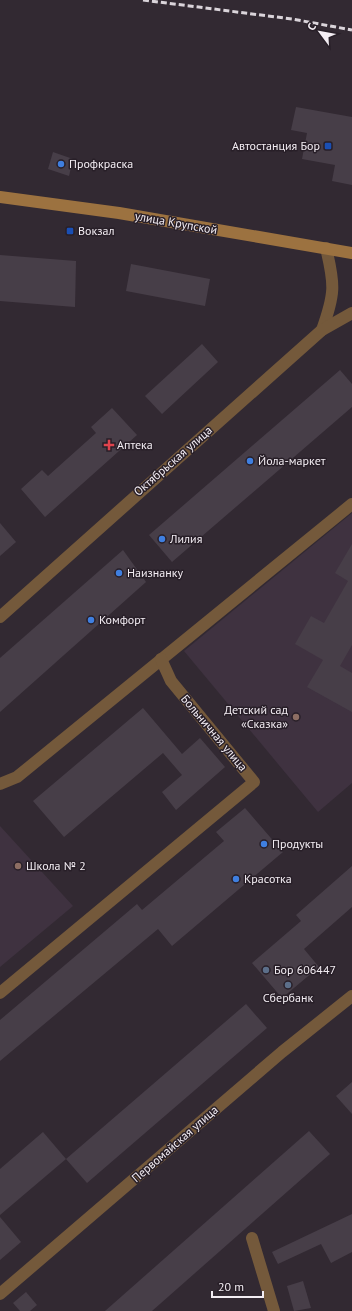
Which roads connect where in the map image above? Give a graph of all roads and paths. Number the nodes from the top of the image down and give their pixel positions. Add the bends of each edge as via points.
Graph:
1 (0, 197) edge
2 (326, 248) junction
3 (352, 253) edge
4 (352, 313) edge
5 (322, 330) junction
6 (352, 504) edge
7 (0, 617) edge
8 (161, 659) junction
9 (0, 784) edge
10 (0, 993) edge
11 (352, 996) edge
12 (252, 1238) dead end
13 (0, 1294) edge
14 (274, 1311) edge

1 - 2 street, улица Крупской via 119,213
2 - 3 street, улица Крупской
2 - 5 street via 333,278 332,303
4 - 5 street, Октябрьская улица
5 - 7 street, Октябрьская улица
6 - 8 street
8 - 9 street via 17,777
8 - 10 street, Больничная улица via 171,681 254,782
11 - 13 street, Первомайская улица via 282,1052
12 - 14 street

